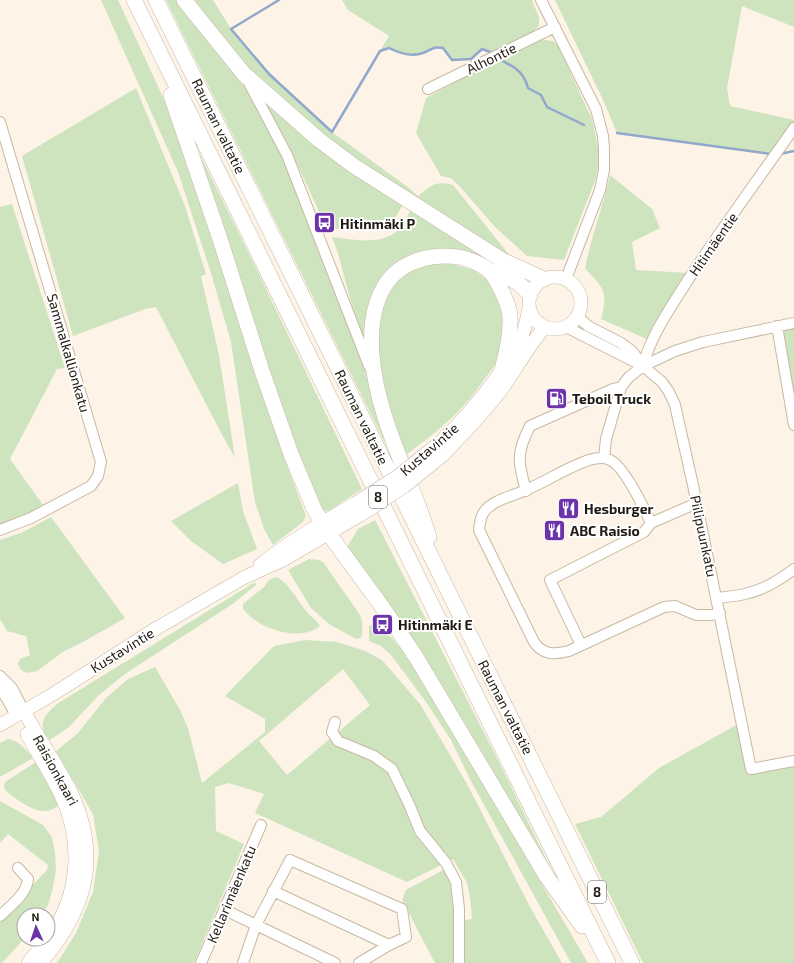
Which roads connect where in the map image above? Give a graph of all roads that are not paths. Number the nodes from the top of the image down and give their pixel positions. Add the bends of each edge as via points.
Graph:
1 (134, 0) edge
2 (156, 0) edge
3 (184, 0) edge
4 (542, 0) edge
5 (555, 27) junction
6 (149, 30) junction
7 (244, 74) junction
8 (428, 89) dead end
9 (0, 122) edge
10 (794, 128) edge
11 (488, 270) junction
12 (544, 279) junction
13 (566, 279) junction
14 (530, 302) junction
15 (578, 316) junction
16 (794, 323) edge
17 (566, 326) junction
18 (777, 326) junction
19 (545, 327) junction
20 (643, 366) junction
21 (502, 370) junction
22 (376, 385) junction
23 (621, 387) junction
24 (791, 396) edge
25 (794, 426) edge
26 (441, 449) junction
27 (604, 458) junction
28 (526, 491) junction
29 (697, 503) junction
30 (651, 523) junction
31 (325, 529) junction
32 (0, 530) edge
33 (794, 569) edge
34 (443, 582) junction
35 (717, 598) junction
36 (720, 613) junction
37 (581, 645) junction
38 (1, 677) edge
39 (20, 713) junction
40 (335, 722) dead end
41 (0, 725) edge
42 (794, 761) edge
43 (261, 825) dead end
44 (18, 868) dead end
45 (272, 891) junction
46 (225, 910) junction
47 (0, 916) edge
48 (56, 925) edge
49 (256, 925) junction
50 (389, 945) junction
51 (41, 947) edge
52 (28, 963) edge
53 (41, 963) edge
54 (201, 963) edge
55 (243, 963) edge
56 (335, 963) edge
57 (359, 963) edge
58 (459, 963) edge
59 (608, 963) edge
60 (632, 963) edge

1 - 6 highway, Rauman valtatie / 8
2 - 34 highway, Rauman valtatie / 8
3 - 7 highway
4 - 5 street
5 - 8 street, Alhontie
5 - 13 street via 596,109 604,148 604,170 600,190
6 - 31 highway via 291,454
6 - 59 highway, Rauman valtatie / 8
7 - 12 highway via 318,139 354,166 502,260
7 - 22 street via 287,155
9 - 32 street, Sammalkallionkatu via 101,462 98,476 91,486 31,518
10 - 20 street, Hitimäentie via 671,307 647,350
11 - 14 highway via 519,283
11 - 21 highway via 506,301 510,315 510,334
11 - 22 highway via 469,260 443,256 410,263 393,276 375,308 372,355
12 - 13 main road
12 - 14 main road via 533,288
13 - 15 main road via 580,295
14 - 19 main road via 532,316
14 - 21 main road, Kustavintie via 522,338
15 - 17 main road
15 - 20 street via 588,326 632,351
16 - 18 street
17 - 19 main road via 559,329
17 - 20 street
18 - 20 street via 703,342 675,351
18 - 24 street
19 - 26 main road, Kustavintie via 489,405
20 - 23 street
20 - 29 street, Piilipuunkatu via 662,382 675,406
21 - 26 main road, Kustavintie
22 - 34 highway
23 - 27 street via 606,439
23 - 28 street via 530,426 524,438 519,465
24 - 25 street
26 - 31 main road, Kustavintie, bridge via 398,476 359,509
27 - 28 street via 591,459
27 - 30 street via 621,468
28 - 37 street via 490,507 480,520 479,530 538,648 550,654 557,654
29 - 30 street
29 - 35 street, Piilipuunkatu
30 - 37 street via 644,532 550,580
31 - 39 main road, Kustavintie via 285,559 245,577 157,628
31 - 59 highway via 400,631 547,877
33 - 35 street via 764,587 746,594
34 - 60 highway, Rauman valtatie / 8
35 - 36 street, Piilipuunkatu
36 - 37 street via 696,615 675,606 664,607
36 - 42 street, Piilipuunkatu via 751,769
38 - 39 street via 4,694
39 - 41 main road, Kustavintie
39 - 48 main road, Raisionkaari via 60,793 72,828 75,863 70,893
39 - 53 main road, Raisionkaari via 70,791 81,817 86,846 87,872 79,903 62,936
40 - 58 street via 332,732 338,741 374,756 392,769 420,831 446,863 456,882
43 - 46 street, Kellarimäenkatu
44 - 47 street via 28,879 28,884
45 - 49 street
45 - 50 street
45 - 50 street via 290,860 402,909 406,937
46 - 49 street
46 - 54 street, Kellarimäenkatu
49 - 55 street
49 - 56 street
50 - 57 street
51 - 52 main road, Raisionkaari

